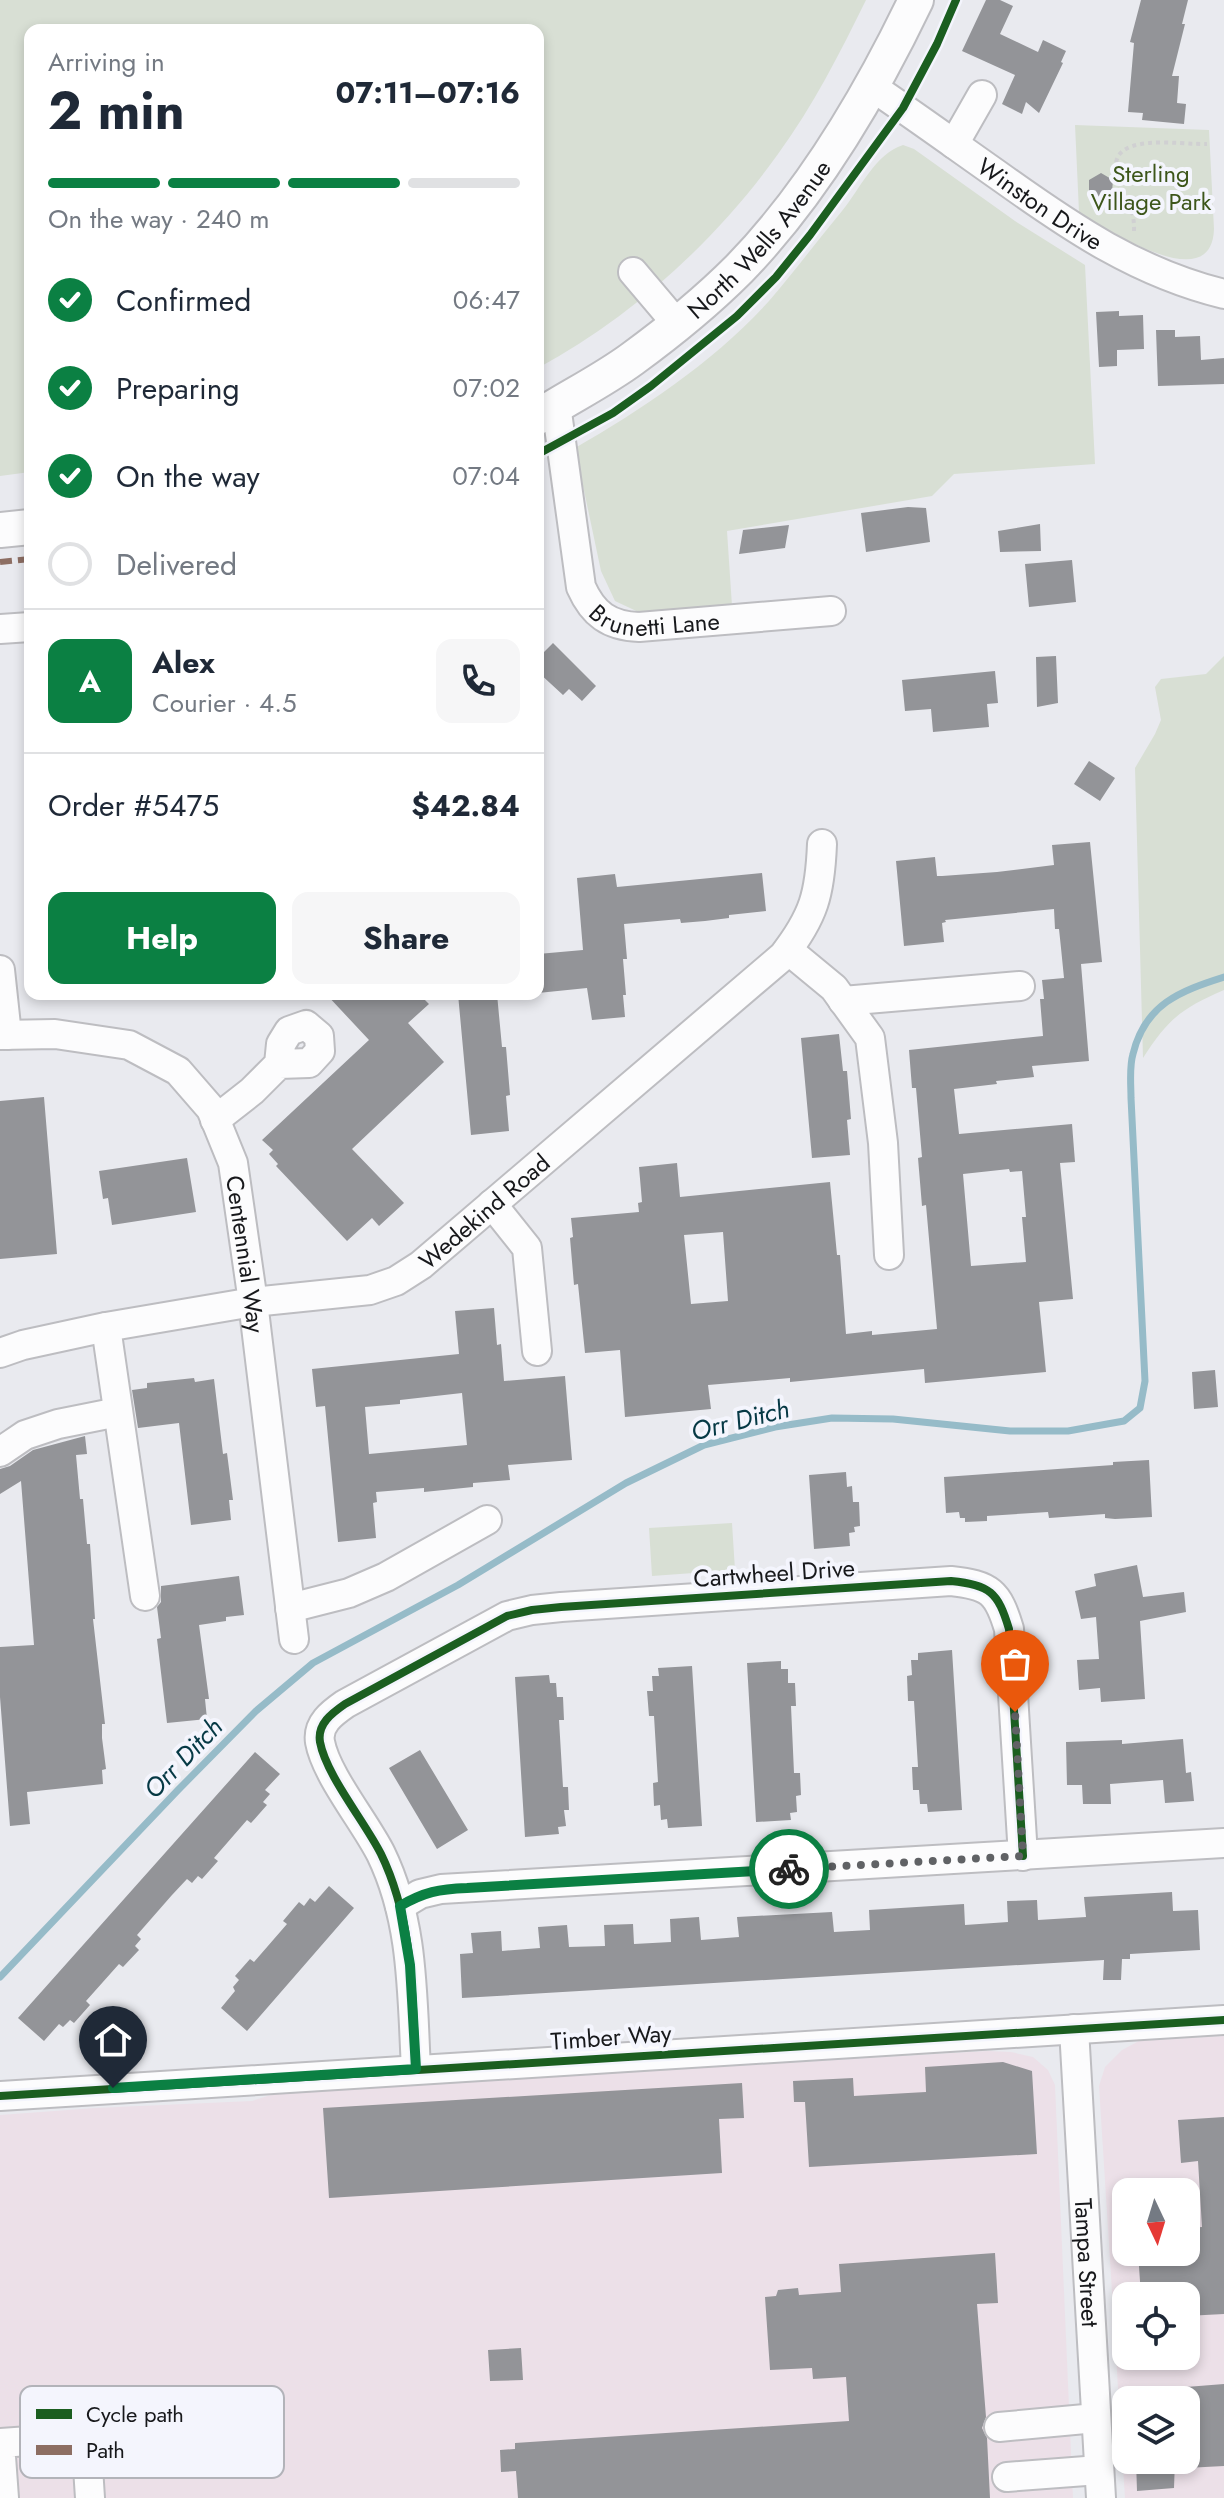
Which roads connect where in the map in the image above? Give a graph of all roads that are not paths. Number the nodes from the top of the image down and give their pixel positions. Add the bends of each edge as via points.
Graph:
1 (916, 0) edge
2 (871, 86) junction
3 (982, 95) dead end
4 (954, 144) junction
5 (633, 272) dead end
6 (1224, 294) edge
7 (677, 324) junction
8 (547, 411) edge
9 (24, 528) edge
10 (0, 530) edge
11 (831, 611) dead end
12 (24, 627) edge
13 (0, 629) edge
14 (822, 844) dead end
15 (788, 950) junction
16 (0, 970) edge
17 (1020, 986) dead end
18 (843, 1001) junction
19 (4, 1035) edge
20 (279, 1064) dead end
21 (215, 1120) junction
22 (492, 1204) junction
23 (889, 1255) dead end
24 (253, 1302) junction
25 (106, 1327) junction
26 (537, 1351) dead end
27 (0, 1353) edge
28 (118, 1412) junction
29 (0, 1452) edge
30 (487, 1520) dead end
31 (145, 1596) dead end
32 (290, 1608) junction
33 (294, 1639) dead end
34 (1224, 1843) edge
35 (1023, 1856) junction
36 (400, 1906) junction
37 (1224, 2020) edge
38 (1074, 2029) junction
39 (416, 2069) junction
40 (0, 2096) edge
41 (1096, 2418) junction
42 (999, 2427) dead end
43 (20, 2442) edge
44 (1099, 2470) junction
45 (1007, 2477) dead end
46 (89, 2478) edge
47 (4, 2498) edge
48 (90, 2498) edge
49 (1101, 2498) edge

1 - 2 main road, North Wells Avenue
2 - 4 street, Winston Drive
2 - 7 main road, North Wells Avenue via 773,230
3 - 4 street
4 - 6 street, Winston Drive via 1117,254
5 - 7 street
7 - 8 main road, North Wells Avenue via 596,384
8 - 11 street, Brunetti Lane via 581,587 596,613 639,627
9 - 10 main road
12 - 13 street
14 - 15 street, Wedekind Road via 814,907
15 - 18 street
15 - 22 street, Wedekind Road
16 - 19 street
17 - 18 street
18 - 23 street via 870,1038
19 - 21 street, Centennial Way via 55,1034 129,1045 178,1071
20 - 21 street
21 - 24 street, Centennial Way via 233,1163
22 - 24 street, Wedekind Road via 396,1281 370,1290
22 - 26 street via 527,1248
24 - 25 street, Wedekind Road
24 - 32 street, Centennial Way
25 - 27 street, Wedekind Road
25 - 28 street
28 - 29 street via 25,1435
28 - 31 street
30 - 32 street via 386,1577
32 - 33 street, Centennial Way
34 - 35 street
35 - 36 street via 441,1889
35 - 36 street, Cartwheel Drive via 1009,1629 996,1595 983,1586 951,1581 602,1604 507,1616 345,1704 320,1727 325,1758 380,1854
36 - 39 street via 410,1965
37 - 38 street, Timber Way
38 - 39 street, Timber Way
38 - 41 street, Tampa Street
39 - 40 street, Timber Way
41 - 42 street
41 - 44 street, Tampa Street
43 - 47 street via 0,2443
44 - 45 street
44 - 49 street, Tampa Street
46 - 48 street

